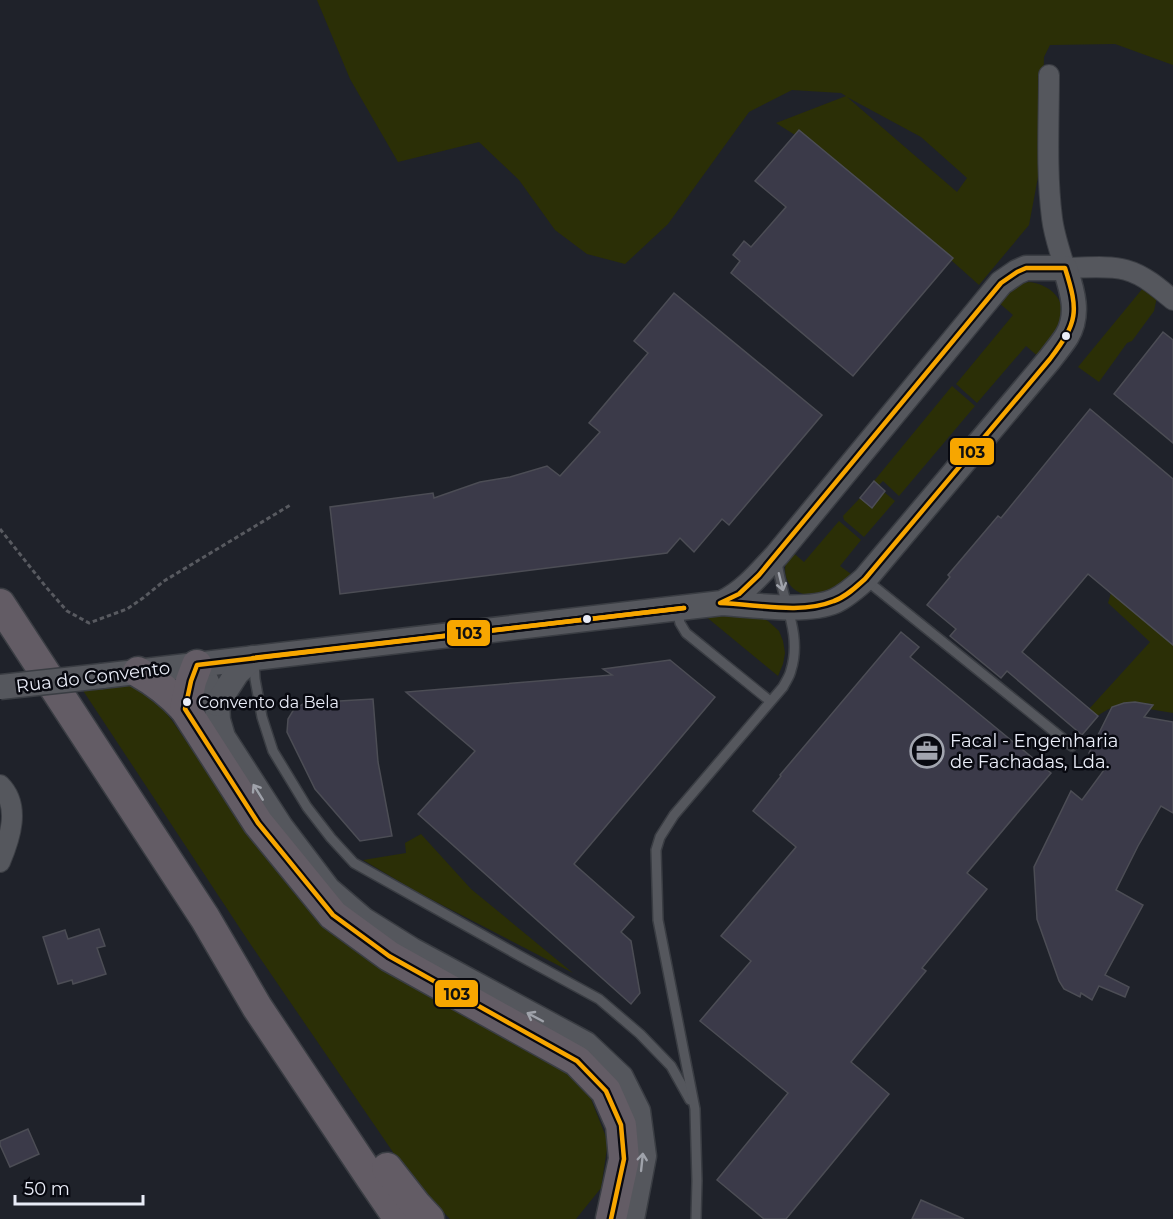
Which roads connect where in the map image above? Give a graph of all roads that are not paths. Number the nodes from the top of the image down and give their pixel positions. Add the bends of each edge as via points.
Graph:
1 (1049, 75) dead end
2 (1065, 268) junction
3 (1173, 300) edge
4 (777, 555) junction
5 (865, 579) junction
6 (722, 603) junction
7 (0, 604) edge
8 (676, 608) junction
9 (789, 608) junction
10 (253, 658) junction
11 (197, 665) junction
12 (138, 672) junction
13 (0, 687) edge
14 (770, 701) junction
15 (217, 704) junction
16 (185, 709) junction
17 (1072, 746) dead end
18 (0, 785) edge
19 (0, 862) edge
20 (205, 918) junction
21 (695, 1109) junction
22 (399, 1219) edge
23 (429, 1219) edge
24 (611, 1219) edge
25 (632, 1219) edge
26 (696, 1219) edge

1 - 2 street via 1052,219
2 - 3 street via 1125,269 1156,285
2 - 4 street via 1026,268 1001,283
2 - 5 street, Rua do Convento via 1074,313 1066,337
4 - 6 street via 747,587
4 -> 9 lane via 780,582
5 - 9 street, Rua do Convento via 836,601
5 - 17 lane
6 - 8 street, Rua do Convento
6 - 9 street, Rua do Convento
7 - 20 main road
8 - 10 street, Rua do Convento
8 - 14 lane via 686,633
9 - 14 lane via 795,652 783,687
10 - 11 street, Rua do Convento
10 - 15 street via 237,673
10 - 21 lane via 262,717 273,752 307,807 354,863 599,999 671,1066
11 - 12 street, Rua do Convento
11 - 15 street
11 - 16 main road
12 - 13 street, Rua do Convento, bridge
12 - 16 main road via 167,691
14 - 21 lane via 674,815 656,850 658,920
25 -> 15 street via 644,1156 638,1111 621,1077 586,1044 412,950 364,920 328,889 280,827 223,737
16 - 24 main road via 258,823 333,915 389,956 577,1061 606,1090 621,1125 624,1159
18 - 19 street via 6,791 12,812 11,831
20 - 22 main road via 257,1007
20 - 23 main road via 397,1182
21 - 26 lane

